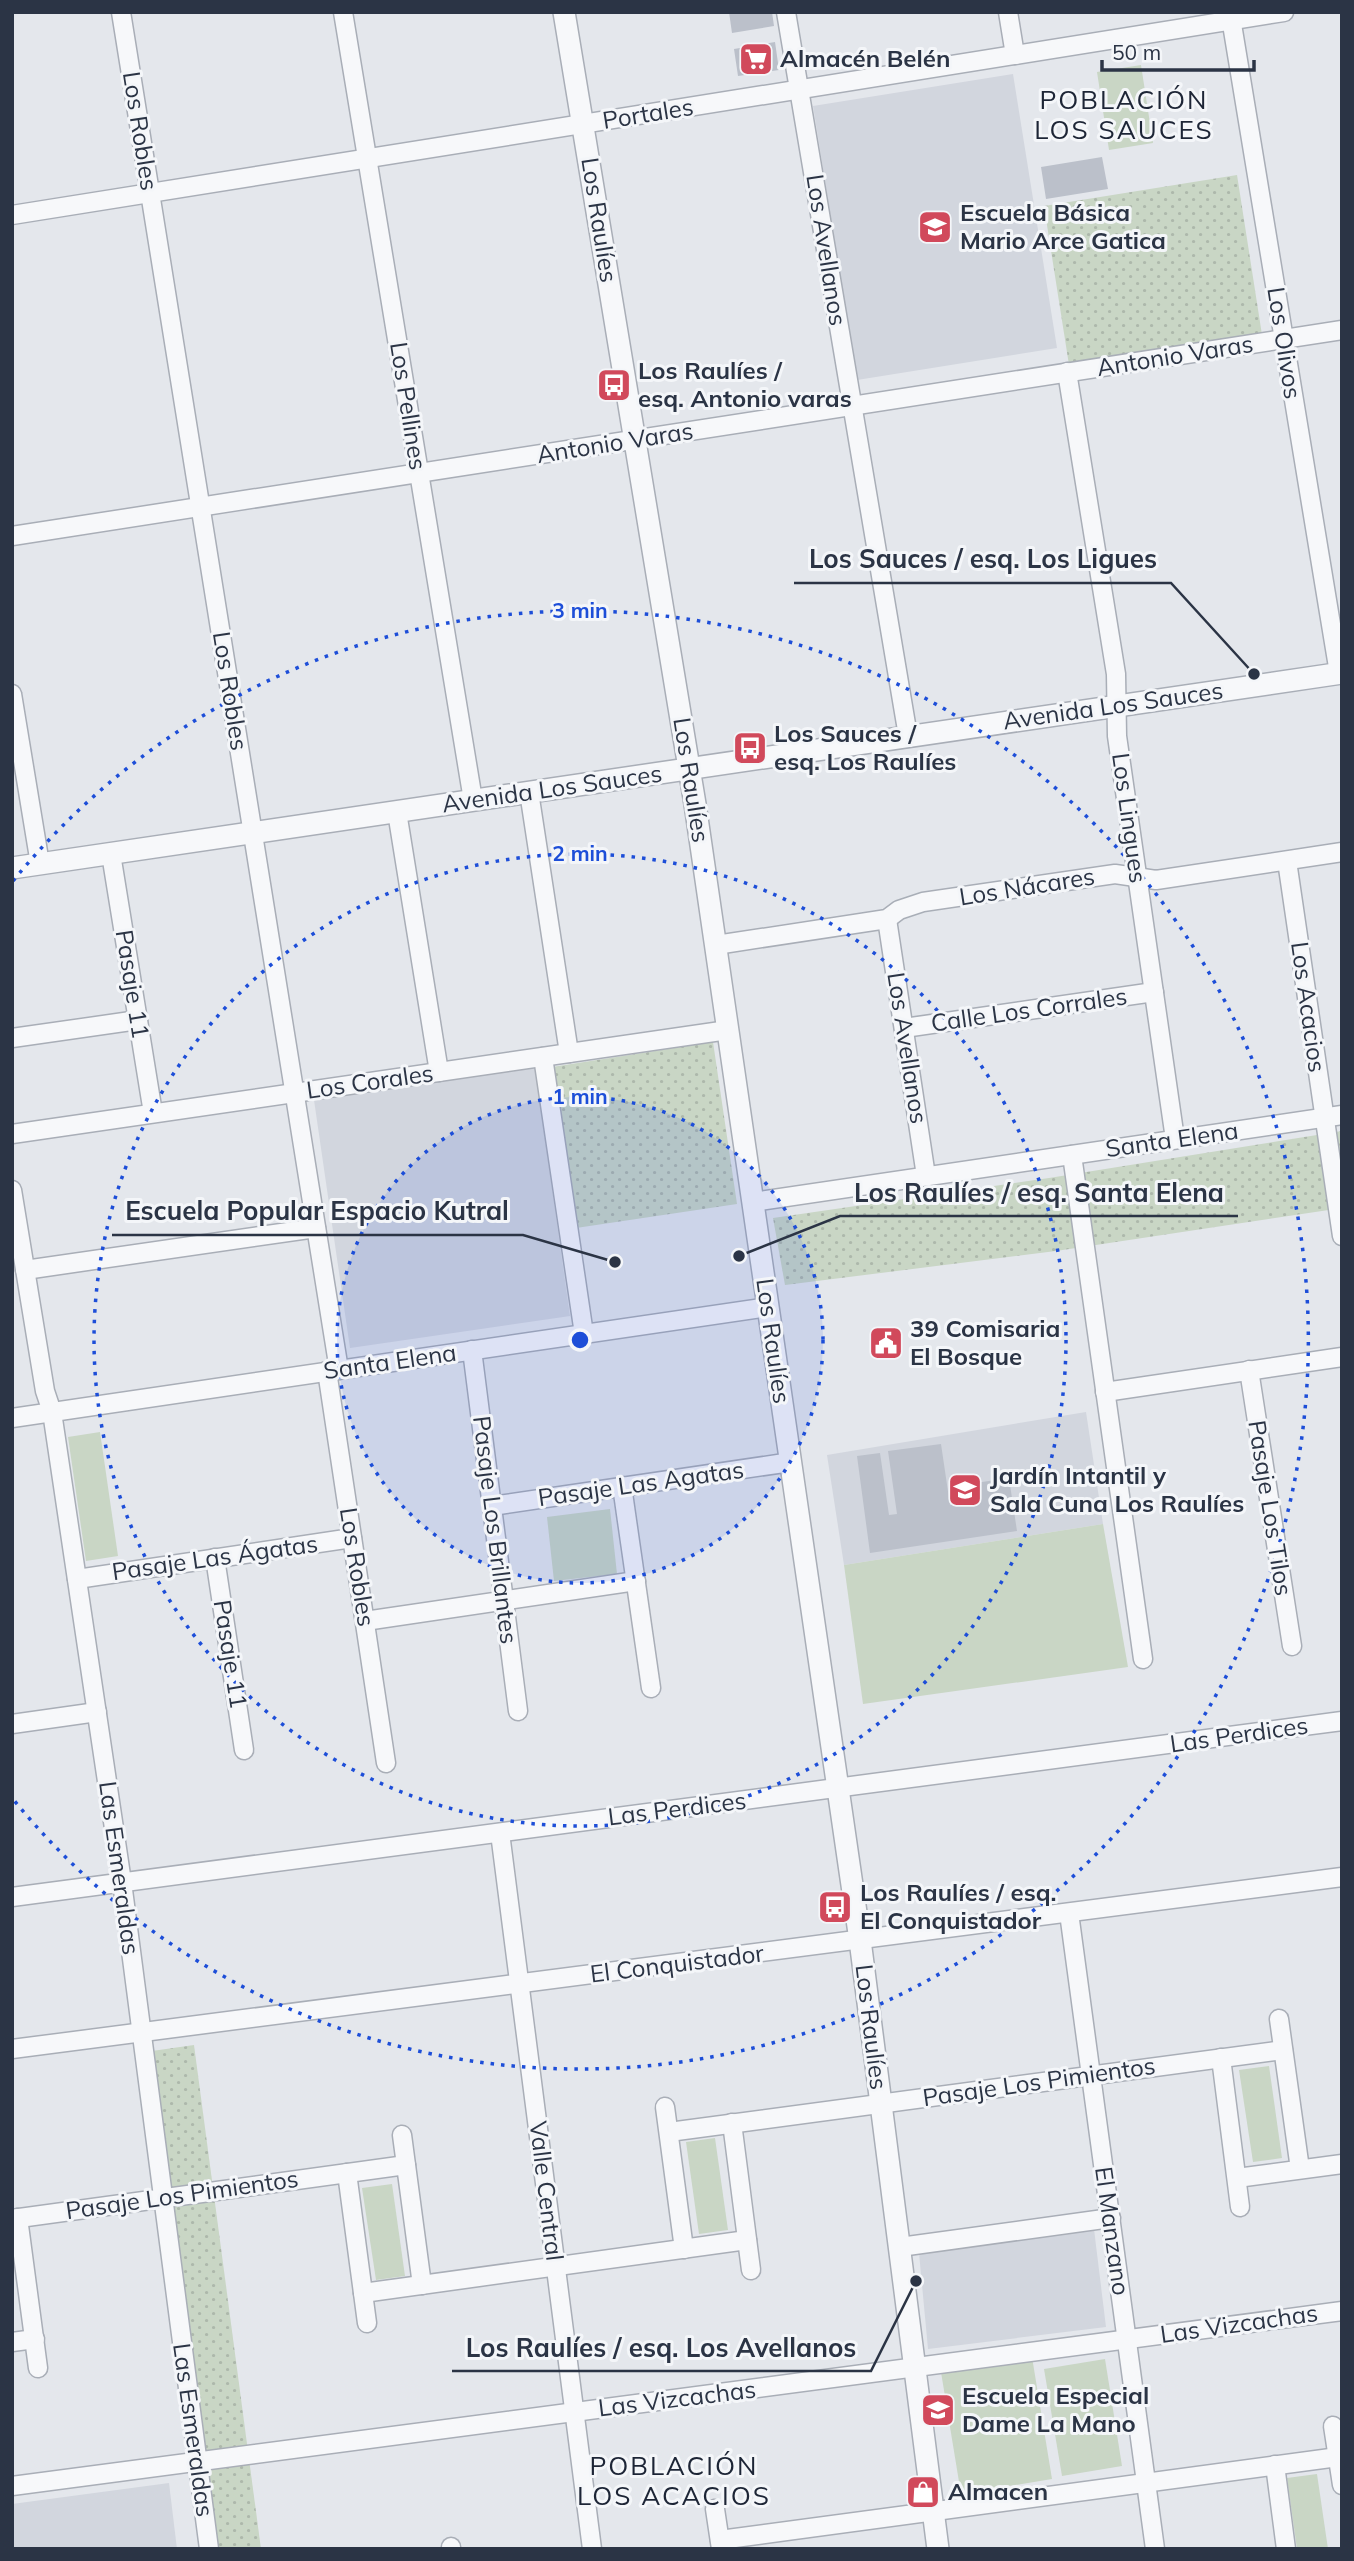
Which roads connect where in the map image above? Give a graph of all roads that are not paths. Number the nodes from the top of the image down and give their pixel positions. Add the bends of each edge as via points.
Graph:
1 (121, 12) edge
2 (343, 12) edge
3 (564, 12) edge
4 (786, 12) edge
5 (1008, 12) edge
6 (1284, 12) edge
7 (1231, 16) edge
8 (1015, 55) junction
9 (799, 90) junction
10 (583, 124) junction
11 (367, 158) junction
12 (150, 193) junction
13 (12, 215) edge
14 (1342, 330) edge
15 (1284, 339) junction
16 (1067, 372) junction
17 (852, 406) junction
18 (635, 440) junction
19 (419, 473) junction
20 (201, 507) junction
21 (12, 536) edge
22 (1340, 673) edge
23 (12, 694) edge
24 (1117, 706) junction
25 (908, 736) junction
26 (690, 769) junction
27 (529, 792) junction
28 (472, 800) junction
29 (397, 812) junction
30 (253, 833) junction
31 (1342, 852) edge
32 (111, 854) junction
33 (1287, 861) junction
34 (40, 864) junction
35 (12, 868) edge
36 (1138, 877) junction
37 (887, 919) junction
38 (716, 945) junction
39 (1154, 992) junction
40 (138, 1020) junction
41 (904, 1028) junction
42 (728, 1030) junction
43 (12, 1038) edge
44 (569, 1053) junction
45 (543, 1057) junction
46 (439, 1072) junction
47 (294, 1093) junction
48 (153, 1113) junction
49 (1333, 1116) edge
50 (12, 1134) edge
51 (1175, 1139) junction
52 (1072, 1155) junction
53 (926, 1176) junction
54 (12, 1190) edge
55 (753, 1202) junction
56 (316, 1228) junction
57 (1342, 1236) edge
58 (25, 1270) junction
59 (768, 1307) junction
60 (584, 1334) junction
61 (472, 1350) junction
62 (1342, 1356) edge
63 (1249, 1370) junction
64 (333, 1371) junction
65 (1105, 1392) junction
66 (52, 1412) junction
67 (12, 1418) edge
68 (791, 1462) junction
69 (622, 1486) junction
70 (492, 1506) junction
71 (352, 1538) junction
72 (215, 1558) junction
73 (77, 1579) junction
74 (636, 1581) junction
75 (504, 1601) junction
76 (365, 1621) junction
77 (1292, 1646) dead end
78 (1143, 1659) dead end
79 (651, 1688) dead end
80 (518, 1710) dead end
81 (97, 1712) junction
82 (1342, 1721) edge
83 (12, 1724) edge
84 (244, 1750) dead end
85 (386, 1763) dead end
86 (838, 1788) junction
87 (500, 1833) junction
88 (1342, 1877) edge
89 (122, 1882) junction
90 (12, 1897) edge
91 (1069, 1913) junction
92 (860, 1940) junction
93 (520, 1984) junction
94 (1279, 2019) dead end
95 (141, 2033) junction
96 (12, 2049) edge
97 (1283, 2050) junction
98 (1222, 2058) junction
99 (1091, 2075) junction
100 (881, 2103) junction
101 (665, 2107) dead end
102 (732, 2123) junction
103 (669, 2132) junction
104 (402, 2135) dead end
105 (1342, 2164) edge
106 (406, 2165) junction
107 (1300, 2169) junction
108 (347, 2173) junction
109 (1237, 2178) junction
110 (163, 2198) junction
111 (1240, 2207) dead end
112 (15, 2218) edge
113 (1111, 2218) junction
114 (747, 2240) junction
115 (900, 2247) junction
116 (684, 2249) junction
117 (556, 2267) junction
118 (751, 2270) dead end
119 (422, 2285) junction
120 (363, 2293) junction
121 (1342, 2311) edge
122 (367, 2323) dead end
123 (34, 2339) junction
124 (1127, 2339) junction
125 (12, 2342) edge
126 (38, 2368) dead end
127 (915, 2368) junction
128 (575, 2413) junction
129 (1333, 2426) dead end
130 (1338, 2457) junction
131 (197, 2462) junction
132 (1275, 2465) junction
133 (1146, 2482) junction
134 (1342, 2485) edge
135 (12, 2486) edge
136 (715, 2509) dead end
137 (933, 2511) junction
138 (788, 2541) edge
139 (720, 2544) edge
140 (209, 2549) edge
141 (592, 2549) edge
142 (938, 2549) edge
143 (1156, 2549) edge
144 (1286, 2549) edge

1 - 12 street, Los Robles
2 - 11 street, Los Pellines
3 - 10 street, Los Raulíes
4 - 9 street, Los Avellanos
5 - 8 street
6 - 7 street, Portales
7 - 8 street, Portales
7 - 15 street, Los Olivos
8 - 9 street, Portales
9 - 10 street, Portales
9 - 17 street, Los Avellanos
10 - 11 street, Portales
10 - 18 street, Los Raulíes
11 - 12 street, Portales
11 - 19 street, Los Pellines
12 - 13 street, Portales
12 - 20 street, Los Robles
14 - 15 street, Antonio Varas
15 - 16 street, Antonio Varas
15 - 22 street, Los Olivos
16 - 17 street, Antonio Varas
16 - 24 street, Los Lingues via 1116,674
17 - 18 street, Antonio Varas
17 - 25 street, Los Avellanos
18 - 19 street, Antonio Varas
18 - 26 street, Los Raulíes
19 - 20 street, Antonio Varas
19 - 28 street, Los Pellines
20 - 21 street, Antonio Varas
20 - 30 street, Los Robles
22 - 24 street, Avenida Los Sauces
23 - 34 street
24 - 25 street, Avenida Los Sauces
24 - 36 street, Los Lingues
25 - 26 street, Avenida Los Sauces
26 - 27 street, Avenida Los Sauces
26 - 38 street, Los Raulíes
27 - 28 street, Avenida Los Sauces
27 - 44 street
28 - 29 street, Avenida Los Sauces
29 - 30 street, Avenida Los Sauces
29 - 46 street
30 - 32 street, Avenida Los Sauces
30 - 47 street, Los Robles
31 - 33 street, Los Nácares
32 - 34 street, Avenida Los Sauces
32 - 40 street, Pasaje 11
33 - 36 street, Los Nácares via 1156,880
33 - 49 street, Los Acacios
34 - 35 street, Avenida Los Sauces
36 - 37 street, Los Nácares via 1115,874 923,902
36 - 39 street, Los Lingues
37 - 38 street, Los Nácares
37 - 41 street, Los Avellanos
38 - 42 street, Los Raulíes
39 - 41 street, Calle Los Corrales
39 - 51 street, Los Lingues
40 - 43 street
40 - 48 street, Pasaje 11
41 - 53 street, Los Avellanos
42 - 44 street, Los Corales
42 - 55 street, Los Raulíes
44 - 45 street, Los Corales
45 - 46 street, Los Corales
45 - 60 street
46 - 47 street, Los Corales
47 - 48 street, Los Corales
47 - 56 street, Los Robles
48 - 50 street, Los Corales
49 - 51 street, Santa Elena
49 - 57 street, Los Acacios
51 - 52 street, Santa Elena
52 - 53 street, Santa Elena
52 - 65 street
53 - 55 street, Santa Elena
54 - 58 street, Las Esmeraldas
55 - 59 street, Los Raulíes
56 - 58 street
56 - 64 street, Los Robles
58 - 66 street, Las Esmeraldas
59 - 60 street, Santa Elena
59 - 68 street, Los Raulíes
60 - 61 street, Santa Elena
61 - 64 street, Santa Elena
61 - 70 street, Pasaje Los Brillantes
62 - 63 street
63 - 65 street
63 - 77 street, Pasaje Los Tilos
64 - 66 street, Santa Elena
64 - 71 street, Los Robles
65 - 78 street
66 - 67 street, Santa Elena
66 - 73 street, Las Esmeraldas
68 - 69 street, Pasaje Las Agatas
68 - 86 street, Los Raulíes
69 - 70 street, Pasaje Las Agatas
69 - 74 street
70 - 75 street, Pasaje Los Brillantes
71 - 72 street, Pasaje Las Ágatas
71 - 76 street, Los Robles
72 - 73 street, Pasaje Las Ágatas
72 - 84 street, Pasaje 11
73 - 81 street, Las Esmeraldas
74 - 75 street
74 - 79 street
75 - 76 street
75 - 80 street, Pasaje Los Brillantes
76 - 85 street, Los Robles
81 - 83 street
81 - 89 street, Las Esmeraldas
82 - 86 street, Las Perdices
86 - 87 street, Las Perdices
86 - 92 street, Los Raulíes
87 - 89 street, Las Perdices
87 - 93 street, Valle Central
88 - 91 street, El Conquistador
89 - 90 street, Las Perdices
89 - 95 street, Las Esmeraldas
91 - 92 street, El Conquistador
91 - 99 street, El Manzano
92 - 93 street, El Conquistador
92 - 100 street, Los Raulíes
93 - 95 street, El Conquistador
93 - 117 street, Valle Central
94 - 97 street
95 - 96 street, El Conquistador
95 - 110 street, Las Esmeraldas
97 - 98 street, Pasaje Los Pimientos
97 - 107 street
98 - 99 street, Pasaje Los Pimientos
98 - 109 street
99 - 100 street, Pasaje Los Pimientos
99 - 113 street, El Manzano
100 - 102 street, Pasaje Los Pimientos
100 - 115 street, Los Raulíes
101 - 103 street
102 - 103 street, Pasaje Los Pimientos
102 - 114 street
103 - 116 street
104 - 106 street
105 - 107 street
106 - 108 street, Pasaje Los Pimientos
106 - 119 street
107 - 109 street
108 - 110 street, Pasaje Los Pimientos
108 - 120 street
109 - 111 street
110 - 112 street, Pasaje Los Pimientos
110 - 131 street, Las Esmeraldas
112 - 123 street, Pasaje Los Pimientos
113 - 115 street
113 - 124 street, El Manzano
114 - 116 street
114 - 118 street
115 - 127 street, Los Raulíes
116 - 117 street
117 - 119 street
117 - 128 street, Valle Central
119 - 120 street
120 - 122 street
121 - 124 street, Las Vizcachas
123 - 125 street
123 - 126 street, Pasaje Los Pimientos
124 - 127 street, Las Vizcachas
124 - 133 street, El Manzano
127 - 128 street, Las Vizcachas
127 - 137 street, Los Raulíes
128 - 131 street, Las Vizcachas
128 - 141 street, Valle Central
129 - 130 street
130 - 132 street
130 - 134 street
131 - 135 street, Las Vizcachas
131 - 140 street, Las Esmeraldas
132 - 133 street
132 - 144 street
133 - 137 street
133 - 143 street, El Manzano
136 - 139 street
137 - 138 street
137 - 142 street, Los Raulíes
138 - 139 street

